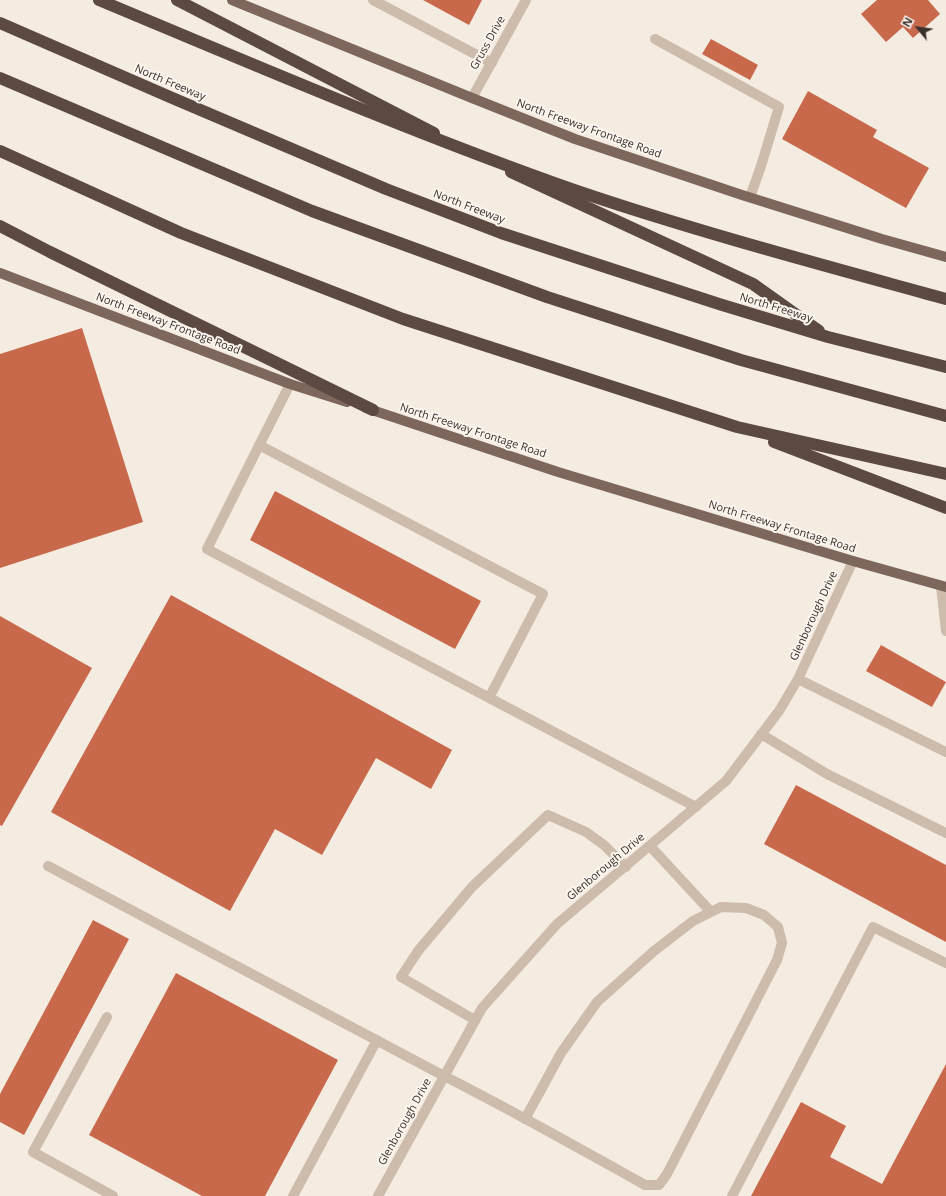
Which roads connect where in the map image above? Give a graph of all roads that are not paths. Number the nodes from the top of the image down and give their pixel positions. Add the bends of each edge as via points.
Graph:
1 (99, 0) edge
2 (177, 0) edge
3 (232, 0) edge
4 (373, 0) edge
5 (526, 0) edge
6 (0, 23) edge
7 (655, 40) dead end
8 (492, 63) junction
9 (0, 78) edge
10 (472, 98) junction
11 (0, 151) edge
12 (750, 197) junction
13 (0, 226) edge
14 (946, 257) edge
15 (0, 273) edge
16 (946, 299) edge
17 (828, 337) junction
18 (946, 367) edge
19 (290, 384) junction
20 (373, 410) junction
21 (946, 416) edge
22 (737, 427) junction
23 (259, 445) junction
24 (946, 474) edge
25 (946, 508) edge
26 (853, 561) junction
27 (943, 587) edge
28 (946, 631) edge
29 (798, 679) junction
30 (489, 698) junction
31 (761, 734) junction
32 (946, 752) edge
33 (696, 807) junction
34 (946, 833) edge
35 (650, 846) junction
36 (48, 866) dead end
37 (626, 867) junction
38 (711, 912) junction
39 (946, 964) edge
40 (107, 1017) dead end
41 (475, 1020) junction
42 (377, 1040) junction
43 (444, 1076) junction
44 (525, 1119) junction
45 (113, 1196) edge
46 (293, 1196) edge
47 (378, 1196) edge
48 (732, 1196) edge

1 - 16 highway, bridge via 436,139 579,191 689,226
2 - 17 highway via 504,169 753,284
3 - 10 main road, North Freeway Frontage Road
4 - 8 street
5 - 8 street, Gruss Drive
6 - 17 highway, North Freeway via 386,189 501,233
7 - 12 street via 779,107
8 - 10 street, Gruss Drive
9 - 21 highway via 312,211 547,297 741,360
10 - 12 main road, North Freeway Frontage Road via 575,139
11 - 22 highway via 180,233 403,319
12 - 14 main road, North Freeway Frontage Road
13 - 20 highway
15 - 19 main road, North Freeway Frontage Road
17 - 18 highway, North Freeway
19 - 20 main road, North Freeway Frontage Road
19 - 23 street
20 - 26 main road, North Freeway Frontage Road via 558,472
22 - 24 highway
22 - 25 highway
23 - 30 street via 207,549
23 - 30 street via 543,594
26 - 27 main road, North Freeway Frontage Road
26 - 29 street, Glenborough Drive
27 - 28 street
29 - 31 street, Glenborough Drive via 779,711
29 - 32 street
30 - 33 street
31 - 33 street, Glenborough Drive via 726,781
31 - 34 street via 827,774
33 - 35 street, Glenborough Drive
35 - 37 street, Glenborough Drive
35 - 38 street
36 - 42 street
37 - 41 street, Glenborough Drive via 557,924 482,1008
37 - 41 street via 604,845 586,832 548,815 472,887 418,951 400,977
38 - 44 street via 693,921 654,951 597,1002 561,1053
38 - 44 street via 721,907 746,908 764,915 778,927 782,943 778,960 659,1185 645,1184
39 - 48 street via 873,927
40 - 45 street via 33,1152
41 - 43 street, Glenborough Drive
42 - 43 street
42 - 46 street
43 - 44 street
43 - 47 street, Glenborough Drive

